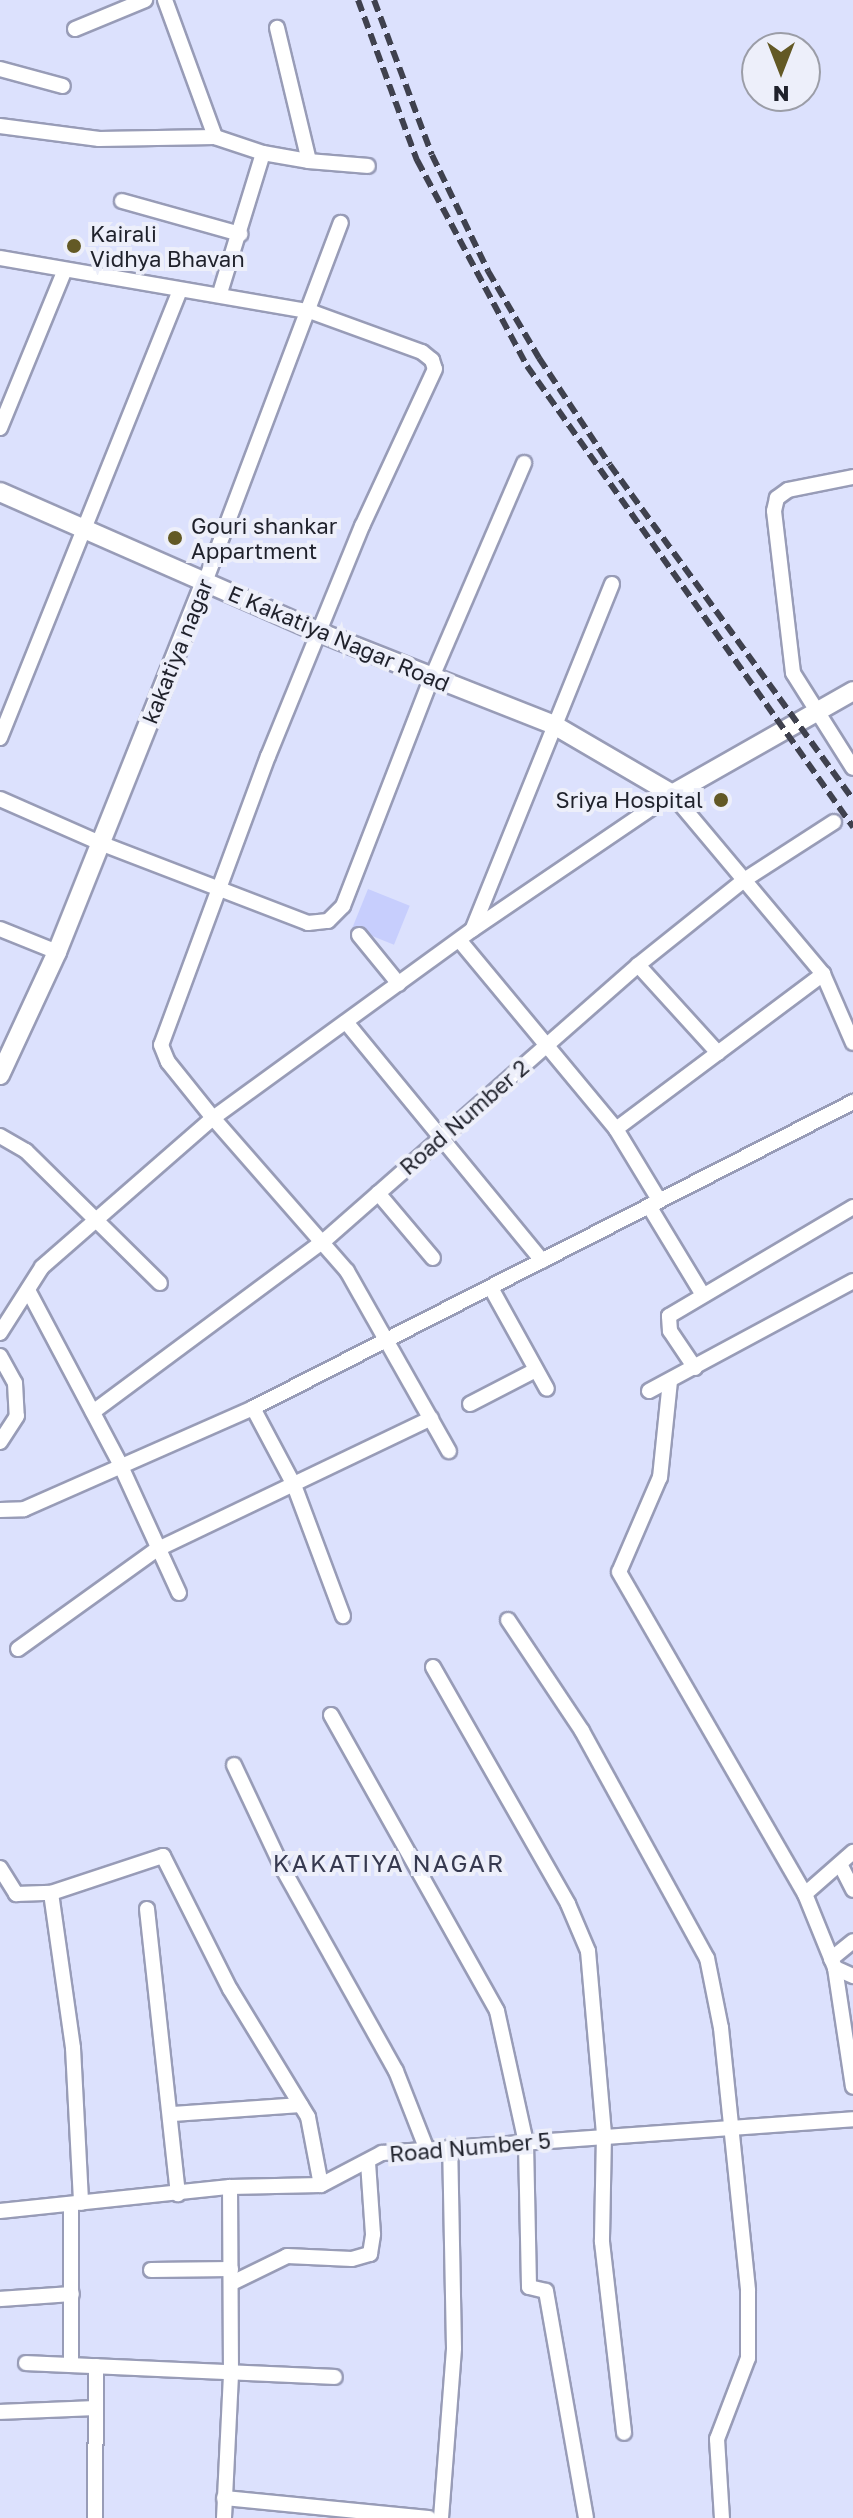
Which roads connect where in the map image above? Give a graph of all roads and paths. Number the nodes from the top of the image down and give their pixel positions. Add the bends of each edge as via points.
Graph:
1 (145, 0) edge
2 (165, 0) edge
3 (126, 4) edge
4 (277, 28) dead end
5 (75, 29) dead end
6 (0, 69) edge
7 (63, 86) dead end
8 (0, 126) edge
9 (215, 137) junction
10 (263, 153) junction
11 (309, 161) junction
12 (368, 166) dead end
13 (122, 201) dead end
14 (341, 223) dead end
15 (240, 234) junction
16 (0, 258) edge
17 (64, 272) junction
18 (179, 292) junction
19 (220, 293) junction
20 (312, 312) junction
21 (0, 428) edge
22 (524, 463) dead end
23 (853, 477) edge
24 (0, 492) edge
25 (84, 530) junction
26 (205, 582) junction
27 (612, 584) dead end
28 (321, 633) junction
29 (432, 677) junction
30 (853, 691) edge
31 (812, 710) junction
32 (554, 725) junction
33 (0, 738) edge
34 (853, 768) edge
35 (672, 794) junction
36 (0, 799) edge
37 (834, 822) dead end
38 (100, 843) junction
39 (744, 880) junction
40 (219, 888) junction
41 (0, 929) edge
42 (472, 930) junction
43 (359, 935) dead end
44 (460, 941) junction
45 (57, 952) junction
46 (638, 965) junction
47 (823, 974) junction
48 (399, 984) junction
49 (346, 1022) junction
50 (853, 1043) edge
51 (545, 1046) junction
52 (718, 1053) junction
53 (0, 1075) edge
54 (853, 1102) edge
55 (213, 1118) junction
56 (616, 1129) junction
57 (0, 1136) edge
58 (441, 1137) junction
59 (378, 1193) junction
60 (654, 1203) junction
61 (853, 1207) edge
62 (96, 1222) junction
63 (325, 1240) junction
64 (433, 1258) dead end
65 (542, 1261) junction
66 (853, 1281) edge
67 (160, 1283) dead end
68 (491, 1288) junction
69 (28, 1290) junction
70 (703, 1295) junction
71 (0, 1333) edge
72 (391, 1340) junction
73 (0, 1356) edge
74 (695, 1368) junction
75 (536, 1370) junction
76 (670, 1381) junction
77 (547, 1389) dead end
78 (649, 1391) dead end
79 (470, 1404) dead end
80 (253, 1408) junction
81 (93, 1412) junction
82 (431, 1418) junction
83 (0, 1442) edge
84 (449, 1451) dead end
85 (119, 1462) junction
86 (294, 1485) junction
87 (0, 1510) edge
88 (156, 1550) junction
89 (179, 1593) dead end
90 (343, 1616) dead end
91 (508, 1620) dead end
92 (18, 1649) dead end
93 (433, 1667) dead end
94 (331, 1715) dead end
95 (234, 1765) dead end
96 (853, 1852) edge
97 (840, 1864) junction
98 (2, 1875) edge
99 (853, 1890) edge
100 (51, 1893) junction
101 (805, 1894) junction
102 (147, 1909) dead end
103 (853, 1941) edge
104 (833, 1964) junction
105 (853, 1976) edge
106 (853, 2087) edge
107 (301, 2105) junction
108 (173, 2114) junction
109 (853, 2119) edge
110 (733, 2127) junction
111 (604, 2134) junction
112 (526, 2143) junction
113 (450, 2147) junction
114 (427, 2150) junction
115 (368, 2162) junction
116 (321, 2185) junction
117 (230, 2187) junction
118 (178, 2194) junction
119 (76, 2204) junction
120 (0, 2211) edge
121 (151, 2270) dead end
122 (231, 2276) junction
123 (72, 2294) junction
124 (0, 2299) edge
125 (26, 2363) dead end
126 (71, 2365) junction
127 (96, 2366) junction
128 (231, 2375) junction
129 (335, 2377) dead end
130 (95, 2408) junction
131 (0, 2412) edge
132 (624, 2433) dead end
133 (224, 2498) junction
134 (95, 2518) edge
135 (224, 2518) edge
136 (429, 2518) edge
137 (441, 2518) edge
138 (586, 2518) edge
139 (722, 2518) edge

1 - 3 street
2 - 9 street
3 - 5 street
4 - 11 street
6 - 7 street
8 - 9 street via 99,139
9 - 10 street
10 - 11 street
10 - 15 street
11 - 12 street
13 - 15 street
14 - 20 street, kakatiya nagar
15 - 19 street
16 - 17 street
17 - 18 street
17 - 21 street
18 - 19 street
18 - 25 street
19 - 20 street
20 - 26 street, kakatiya nagar
20 - 28 street via 422,352 435,369 362,526
22 - 29 street
23 - 31 street via 788,490 777,498 774,511 790,657
24 - 25 street, E Kakatiya Nagar Road
25 - 26 street, E Kakatiya Nagar Road
25 - 33 street
26 - 28 street, E Kakatiya Nagar Road
26 - 38 street, kakatiya nagar
27 - 32 street
28 - 29 street, E Kakatiya Nagar Road
28 - 40 street
29 - 32 street, E Kakatiya Nagar Road
29 - 40 street via 343,906 328,921 308,923
30 - 31 street
31 - 34 street
31 - 35 street
32 - 35 street, E Kakatiya Nagar Road
32 - 42 street
35 - 39 street
35 - 42 street
36 - 38 street
37 - 39 street, Road Number 2
38 - 40 street
38 - 45 street, kakatiya nagar
39 - 46 street, Road Number 2
39 - 47 street
40 - 55 street via 161,1045 168,1062
41 - 45 street
42 - 44 street
43 - 48 street
44 - 48 street
44 - 51 street
45 - 53 street, kakatiya nagar
46 - 51 street, Road Number 2
46 - 52 street
47 - 50 street
47 - 52 street
48 - 49 street
49 - 55 street
49 - 58 street
51 - 56 street
51 - 58 street, Road Number 2
52 - 56 street
54 - 60 street
55 - 62 street
55 - 63 street
56 - 60 street
57 - 62 street via 26,1151
58 - 59 street, Road Number 2
58 - 65 street
59 - 63 street, Road Number 2
59 - 64 street
60 - 65 street
60 - 70 street
61 - 70 street
62 - 67 street
62 - 69 street via 42,1267
63 - 72 street
63 - 81 street, Road Number 2
65 - 68 street
66 - 74 street
68 - 72 street
68 - 75 street
69 - 71 street
69 - 81 street
70 - 74 street via 669,1316 670,1331
72 - 80 street
72 - 82 street
73 - 83 street via 15,1383 17,1416
74 - 76 street
75 - 77 street
75 - 79 street
76 - 78 street
76 - 101 street via 660,1477 619,1572
80 - 85 street
80 - 86 street
81 - 85 street
82 - 84 street
82 - 86 street
85 - 87 street via 24,1509
85 - 88 street
86 - 88 street
86 - 90 street
88 - 89 street
88 - 92 street
91 - 110 street via 582,1731 707,1958
93 - 111 street via 568,1904 588,1951
94 - 112 street via 491,1997 507,2044
95 - 114 street via 283,1869 396,2071
96 - 97 street
97 - 99 street
97 - 101 street
98 - 100 street via 16,1894
100 - 107 street via 163,1856 230,1989
100 - 119 street via 73,2048
101 - 104 street
102 - 108 street
103 - 104 street
104 - 105 street
104 - 106 street
107 - 108 street
107 - 116 street
108 - 118 street
109 - 110 street, Road Number 5
110 - 111 street, Road Number 5
110 - 139 street via 748,2291 748,2358 717,2439
111 - 112 street, Road Number 5
111 - 132 street via 602,2242
112 - 113 street, Road Number 5
112 - 138 street via 529,2287 546,2291
113 - 114 street, Road Number 5
113 - 137 street via 454,2348
114 - 115 street, Road Number 5 via 382,2153
115 - 116 street, Road Number 5
115 - 122 street via 370,2254 352,2259 296,2254
116 - 117 street, Road Number 5
117 - 118 street, Road Number 5
117 - 122 street
118 - 119 street, Road Number 5
119 - 120 street, Road Number 5
119 - 123 street
121 - 122 street
122 - 128 street
123 - 124 street
123 - 126 street
125 - 126 street
126 - 127 street
127 - 128 street
127 - 130 street
128 - 129 street
128 - 133 street
130 - 131 street
130 - 134 street
133 - 135 street
133 - 136 street

